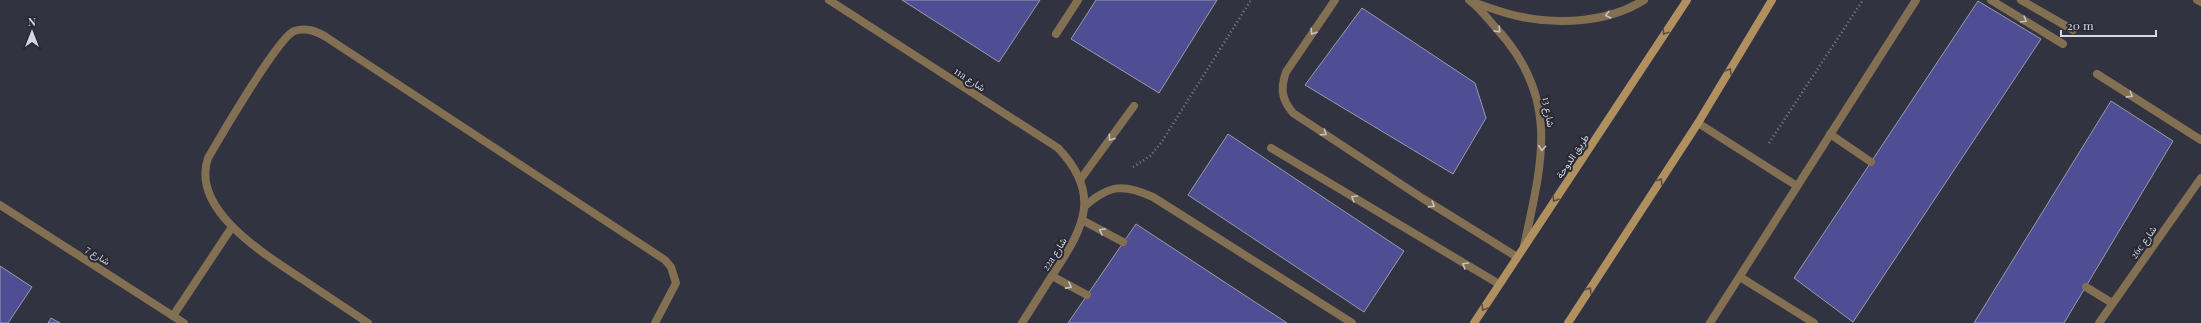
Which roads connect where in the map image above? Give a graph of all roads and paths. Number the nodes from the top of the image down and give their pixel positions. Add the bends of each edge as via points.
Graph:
1 (829, 0) edge
2 (1078, 0) edge
3 (1251, 0) edge
4 (1335, 0) edge
5 (1644, 0) edge
6 (1687, 0) edge
7 (1772, 0) edge
8 (1863, 0) edge
9 (1916, 0) edge
10 (1990, 0) edge
11 (2021, 0) edge
12 (2197, 0) edge
13 (1470, 1) edge
14 (2201, 2) edge
15 (2073, 30) dead end
16 (1056, 34) dead end
17 (2063, 44) dead end
18 (2097, 74) dead end
19 (1134, 106) dead end
20 (1698, 123) junction
21 (1830, 134) junction
22 (2201, 140) edge
23 (1271, 148) dead end
24 (1758, 161) junction
25 (1871, 162) dead end
26 (1128, 170) dead end
27 (2201, 178) edge
28 (1080, 180) junction
29 (1797, 186) junction
30 (1083, 190) joint
31 (0, 205) edge
32 (1085, 206) junction
33 (1082, 220) junction
34 (232, 227) junction
35 (1123, 242) dead end
36 (1524, 246) junction
37 (1517, 257) junction
38 (1052, 276) junction
39 (1740, 277) junction
40 (1499, 284) junction
41 (2086, 287) dead end
42 (1087, 295) dead end
43 (2112, 303) junction
44 (173, 316) junction
45 (2101, 321) edge
46 (184, 323) edge
47 (368, 323) edge
48 (655, 323) edge
49 (1022, 323) edge
50 (1352, 323) edge
51 (1474, 323) edge
52 (1568, 323) edge
53 (1710, 323) edge
54 (1814, 323) edge
55 (2094, 323) edge

1 - 28 street, 11a شارع via 1058,148 1070,160
2 - 16 street
3 - 26 path via 1161,143 1150,156
4 -> 37 street via 1286,72 1282,83 1282,94 1286,104 1293,113
5 -> 13 street, شارع 13 via 1612,14 1582,20 1551,21 1521,17
6 -> 36 main road, طريق الدوحة
20 -> 7 main road
8 - 24 path
9 - 21 street
10 -> 17 street
11 - 15 street
12 - 14 street
13 -> 36 street, شارع 13 via 1507,40 1524,66 1537,98 1543,135 1540,170
18 -> 22 street
19 -> 28 street
20 - 24 street
52 -> 20 main road
21 - 25 street
21 - 29 street
40 -> 23 street
24 - 29 street
27 - 43 street, 26c شارع
28 - 30 street, 11a شارع
29 - 39 street
30 - 32 street, 22a شارع
31 - 44 street, شارع 7
32 - 33 street, 22a شارع
32 - 50 street via 1099,193 1117,188 1136,189 1153,197
35 -> 33 street
33 - 38 street, 22a شارع via 1070,248
34 - 44 street
34 - 47 street via 255,248
34 - 48 street via 206,184 204,176 208,158 266,64 284,40 293,32 303,29 316,31 665,260 671,267 676,283
36 - 37 main road, طريق الدوحة
37 - 40 main road, طريق الدوحة
38 -> 42 street
38 - 49 street, 22a شارع
39 - 53 street
39 - 54 street
40 -> 51 main road, طريق الدوحة
41 - 43 street
43 - 45 street, 26c شارع
44 - 46 street, شارع 7
45 - 55 street, 26c شارع

